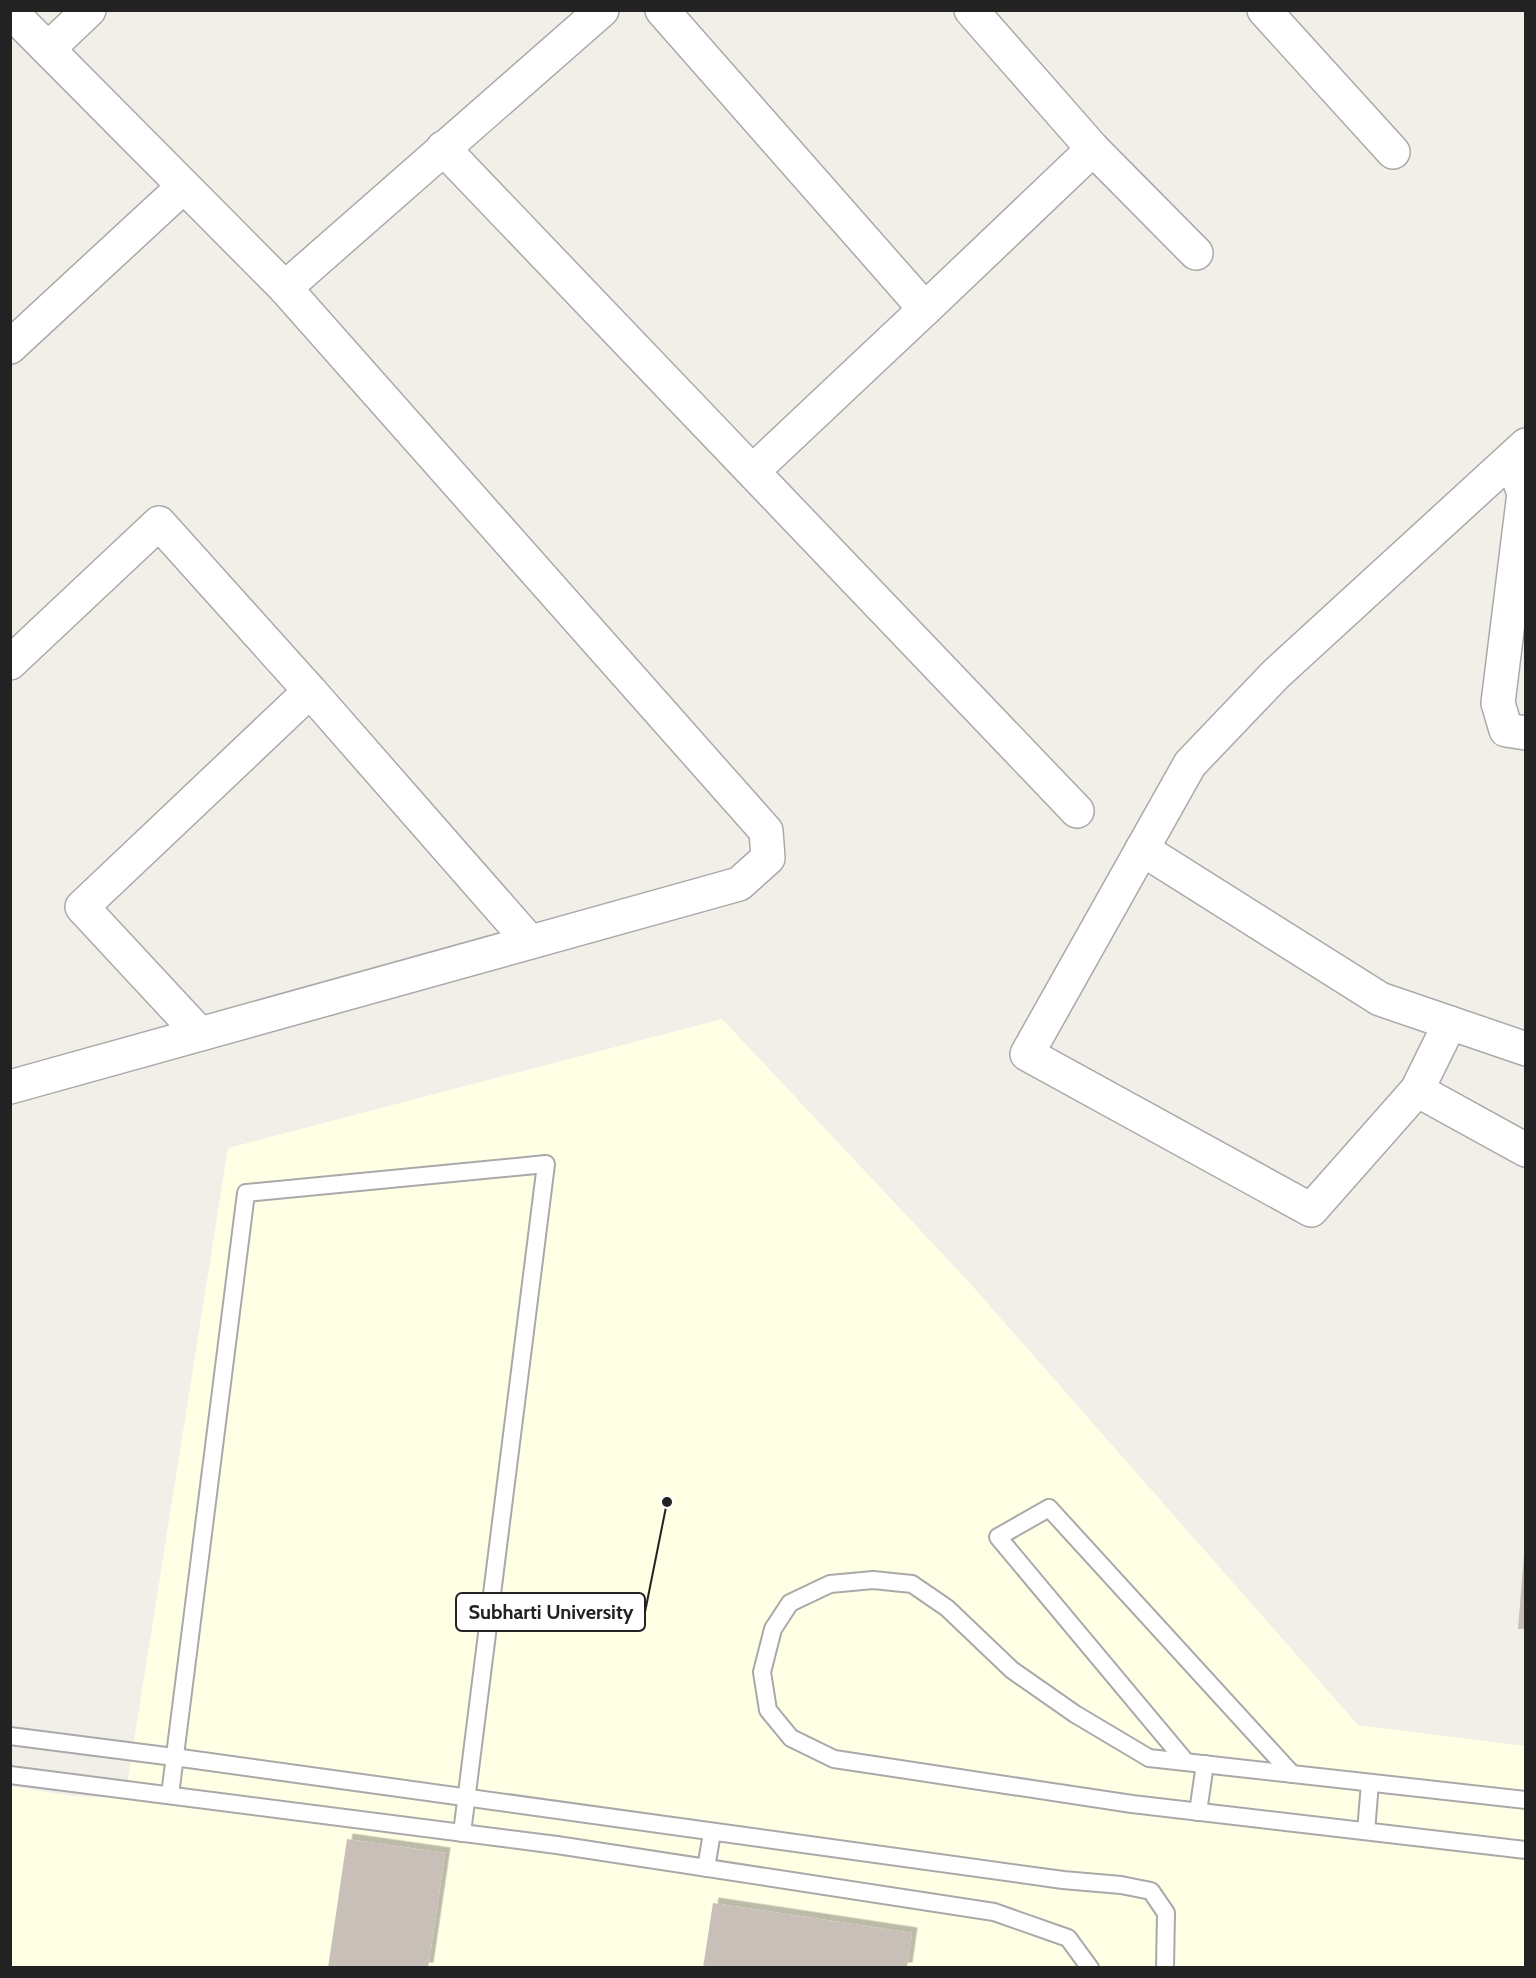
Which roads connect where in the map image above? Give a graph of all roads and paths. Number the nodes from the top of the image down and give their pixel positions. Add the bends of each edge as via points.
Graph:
1 (89, 10) edge
2 (602, 10) edge
3 (662, 10) edge
4 (971, 10) edge
5 (1264, 10) edge
6 (10, 11) edge
7 (48, 49) junction
8 (443, 148) junction
9 (1093, 149) junction
10 (1394, 152) dead end
11 (183, 187) junction
12 (1196, 253) dead end
13 (285, 288) junction
14 (925, 309) junction
15 (10, 347) edge
16 (1518, 452) edge
17 (753, 471) junction
18 (10, 663) edge
19 (310, 691) junction
20 (1526, 733) edge
21 (1077, 811) dead end
22 (1142, 849) junction
23 (530, 942) junction
24 (1450, 1023) junction
25 (200, 1034) junction
26 (1526, 1049) edge
27 (10, 1087) edge
28 (1417, 1090) junction
29 (1526, 1150) edge
30 (10, 1736) edge
31 (174, 1757) junction
32 (1186, 1762) junction
33 (1205, 1764) junction
34 (1292, 1774) junction
35 (10, 1775) edge
36 (1370, 1783) junction
37 (170, 1795) junction
38 (465, 1797) junction
39 (1526, 1800) edge
40 (1198, 1812) junction
41 (1366, 1831) junction
42 (462, 1833) junction
43 (712, 1833) junction
44 (1526, 1850) edge
45 (706, 1868) junction
46 (1090, 1968) edge
47 (1165, 1968) edge

1 - 7 street
2 - 8 street
3 - 14 street
4 - 9 street
5 - 10 street
6 - 7 street
7 - 11 street
8 - 13 street
8 - 17 street
9 - 12 street
9 - 14 street
11 - 13 street
11 - 15 street
13 - 23 street via 766,831 768,858 739,884
14 - 17 street
16 - 20 street via 1524,493 1498,703 1506,730
16 - 22 street via 1276,674 1190,764
17 - 21 street
18 - 19 street via 159,523
19 - 23 street
19 - 25 street via 82,908
22 - 24 street via 1380,999
22 - 28 street via 1027,1054 1311,1210
23 - 25 street
24 - 26 street
24 - 28 street
25 - 27 street
28 - 29 street
30 - 31 lane
31 - 37 lane
31 - 38 lane
31 - 38 lane via 246,1193 546,1164
32 - 33 lane
32 - 34 lane via 998,1537 1049,1508
32 - 40 lane via 1149,1758 1075,1714 1012,1671 947,1608 912,1584 873,1580 830,1584 790,1603 773,1629 762,1672 768,1710 791,1738 834,1760
33 - 34 lane
33 - 40 lane
34 - 36 lane
35 - 37 lane
36 - 39 lane
36 - 41 lane
37 - 42 lane
38 - 42 lane
38 - 43 lane
40 - 41 lane
41 - 44 lane
42 - 45 lane
43 - 45 lane
43 - 47 lane via 1151,1891 1166,1913
45 - 46 lane via 994,1912 1068,1938

